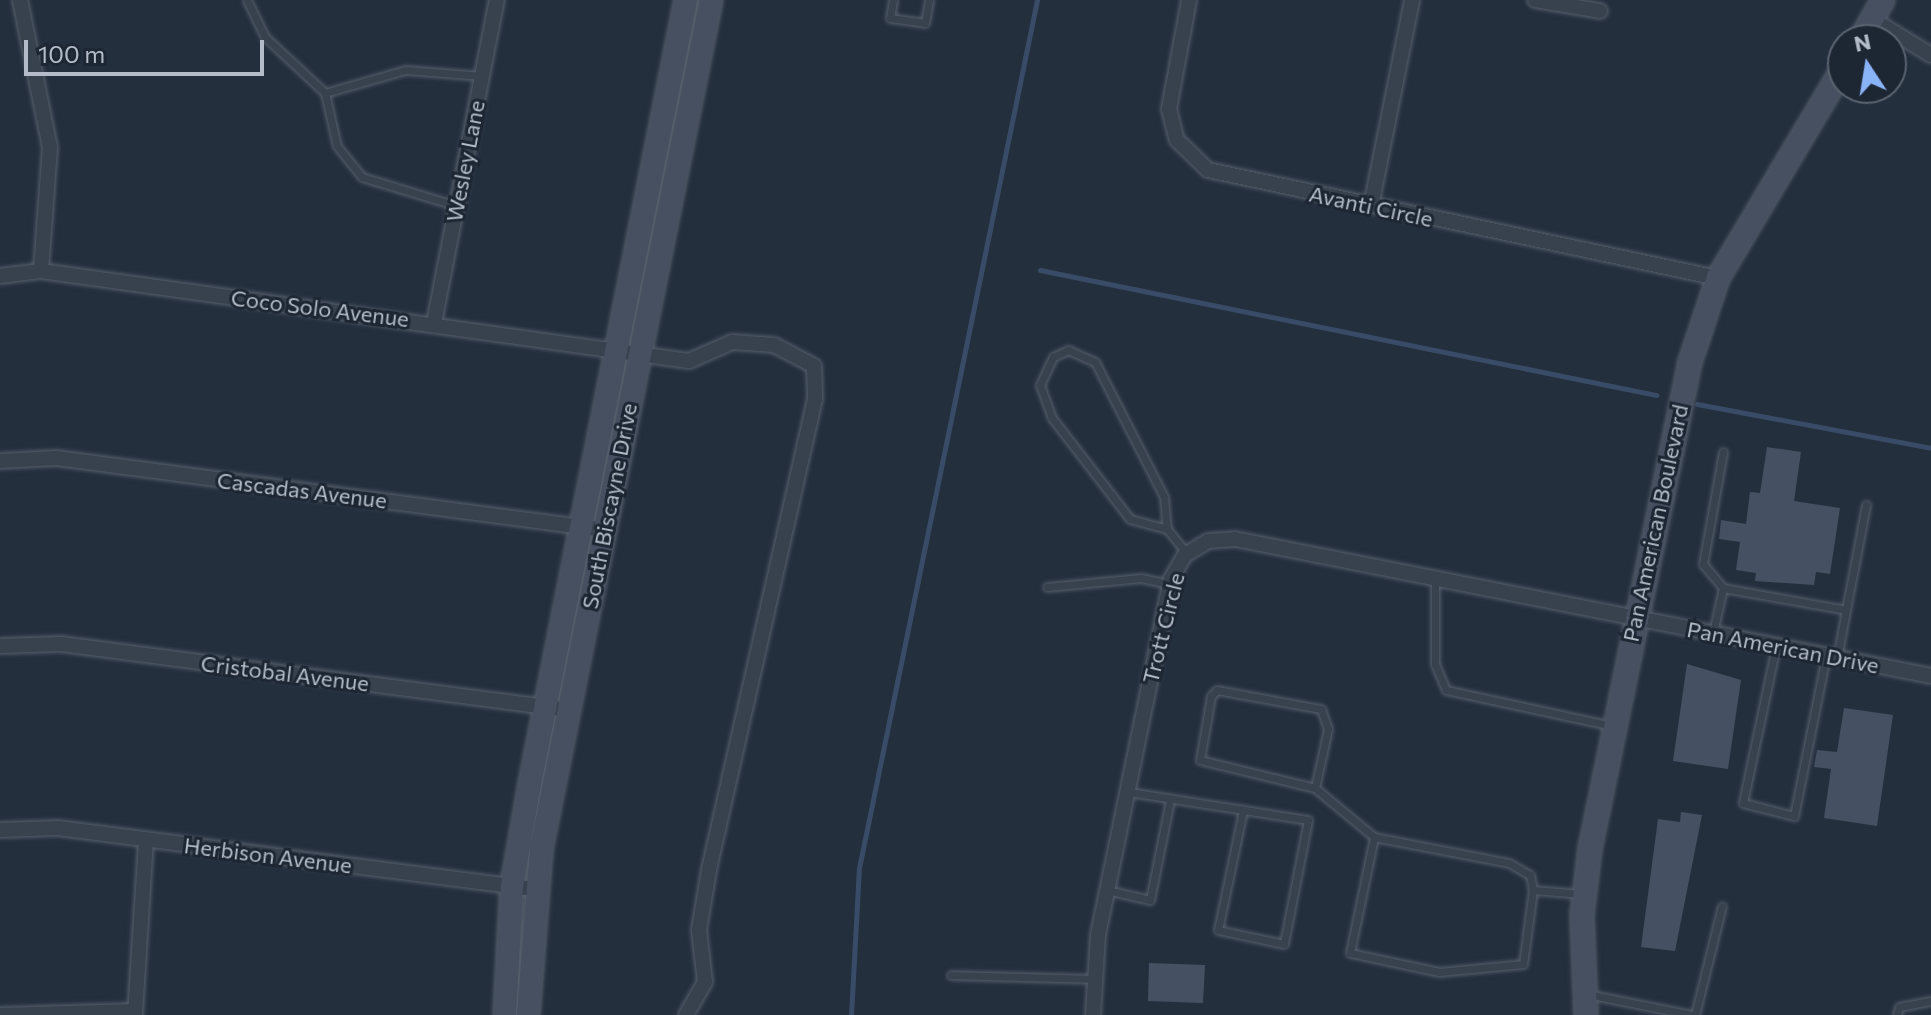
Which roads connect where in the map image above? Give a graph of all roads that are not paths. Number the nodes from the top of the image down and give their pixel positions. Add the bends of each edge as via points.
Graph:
1 (20, 0) edge
2 (247, 0) edge
3 (497, 0) edge
4 (686, 0) edge
5 (711, 0) edge
6 (893, 0) edge
7 (929, 0) edge
8 (1189, 0) edge
9 (1412, 0) edge
10 (1535, 0) edge
11 (1878, 10) edge
12 (1600, 11) dead end
13 (1931, 55) edge
14 (482, 76) junction
15 (325, 93) junction
16 (1827, 95) edge
17 (457, 206) junction
18 (1371, 206) junction
19 (41, 271) junction
20 (0, 276) edge
21 (1718, 278) junction
22 (434, 323) junction
23 (617, 346) junction
24 (641, 349) junction
25 (1723, 452) dead end
26 (0, 461) edge
27 (1866, 505) dead end
28 (581, 527) junction
29 (1167, 529) junction
30 (605, 530) junction
31 (1187, 554) junction
32 (1435, 579) junction
33 (1170, 584) junction
34 (1047, 587) dead end
35 (1723, 588) junction
36 (1846, 610) junction
37 (1635, 618) junction
38 (1713, 633) junction
39 (0, 646) edge
40 (1776, 646) junction
41 (1832, 657) junction
42 (1931, 676) edge
43 (545, 707) junction
44 (569, 710) junction
45 (1614, 726) junction
46 (1315, 788) junction
47 (1126, 792) junction
48 (1170, 800) junction
49 (1243, 810) junction
50 (0, 830) edge
51 (1374, 837) junction
52 (146, 840) junction
53 (512, 886) junction
54 (536, 889) junction
55 (1107, 890) junction
56 (1533, 890) junction
57 (1585, 894) junction
58 (1722, 906) dead end
59 (951, 975) dead end
60 (1093, 979) junction
61 (1931, 1001) edge
62 (1586, 1004) edge
63 (135, 1013) edge
64 (0, 1015) edge
65 (505, 1015) edge
66 (528, 1015) edge
67 (686, 1015) edge
68 (1093, 1015) edge
69 (1694, 1015) edge
70 (1897, 1015) edge

1 - 19 street via 50,147
2 - 15 lane via 265,37
3 - 14 street, Wesley Lane
4 - 23 street, South Biscayne Drive
5 - 24 street, South Biscayne Drive
6 - 7 lane via 890,18 925,23
8 - 18 street, Avanti Circle via 1169,109 1187,154 1221,175
9 - 18 street
10 - 12 street
11 - 13 street
14 - 15 lane via 406,70
14 - 17 street, Wesley Lane
15 - 17 lane via 337,146 362,177
16 - 21 street, Pan American Boulevard
17 - 22 street, Wesley Lane
18 - 21 street, Avanti Circle
19 - 20 street, Coco Solo Avenue
19 - 22 street, Coco Solo Avenue
21 - 37 street, Pan American Boulevard via 1679,404
22 - 23 street, Coco Solo Avenue
23 - 24 street, Coco Solo Avenue
23 - 28 street, South Biscayne Drive
24 - 30 street, South Biscayne Drive
24 - 67 street, Coco Solo Avenue via 689,361 732,342 774,345 814,366 815,399 709,870 699,930 705,982
25 - 35 lane via 1703,564
26 - 28 street, Cascadas Avenue via 56,458
27 - 36 lane
28 - 30 street, Cascadas Avenue
28 - 43 street, South Biscayne Drive
29 - 29 lane via 1164,497 1095,362 1068,350 1053,357 1040,385 1052,418 1130,519
29 - 31 lane
30 - 44 street, South Biscayne Drive
31 - 32 street, Trott Circle via 1208,541 1235,539
31 - 33 street, Trott Circle
32 - 37 street, Trott Circle
32 - 45 lane via 1435,664 1446,690
33 - 34 lane via 1141,578
33 - 47 street, Trott Circle
35 - 36 lane
35 - 38 lane
36 - 41 lane
37 - 38 street, Pan American Drive
37 - 45 street, Pan American Boulevard
38 - 40 street, Pan American Drive
39 - 43 street, Cristobal Avenue via 61,644
40 - 41 street, Pan American Drive
40 - 41 lane via 1743,803 1794,816
41 - 42 street, Pan American Drive
43 - 44 street, Cristobal Avenue
43 - 53 street, South Biscayne Drive
44 - 54 street, South Biscayne Drive
45 - 57 street, Pan American Boulevard
46 - 46 lane via 1328,729 1321,709 1217,690 1211,696 1200,760
46 - 51 lane
47 - 48 lane
47 - 55 street, Trott Circle
48 - 49 lane
48 - 55 lane via 1150,900
49 - 49 lane via 1308,820 1284,944 1218,930
50 - 52 street, Herbison Avenue via 58,828
51 - 56 lane via 1509,863 1530,875
51 - 56 lane via 1350,953 1439,972 1523,964
52 - 53 street, Herbison Avenue
52 - 63 street
53 - 54 street, Herbison Avenue
53 - 65 street, South Biscayne Drive
54 - 66 street, South Biscayne Drive
55 - 60 street, Trott Circle
56 - 57 lane
57 - 62 street, Pan American Boulevard
58 - 69 lane
59 - 60 lane
60 - 68 street, Trott Circle
61 - 70 lane via 1899,1007
62 - 69 lane
63 - 64 street

